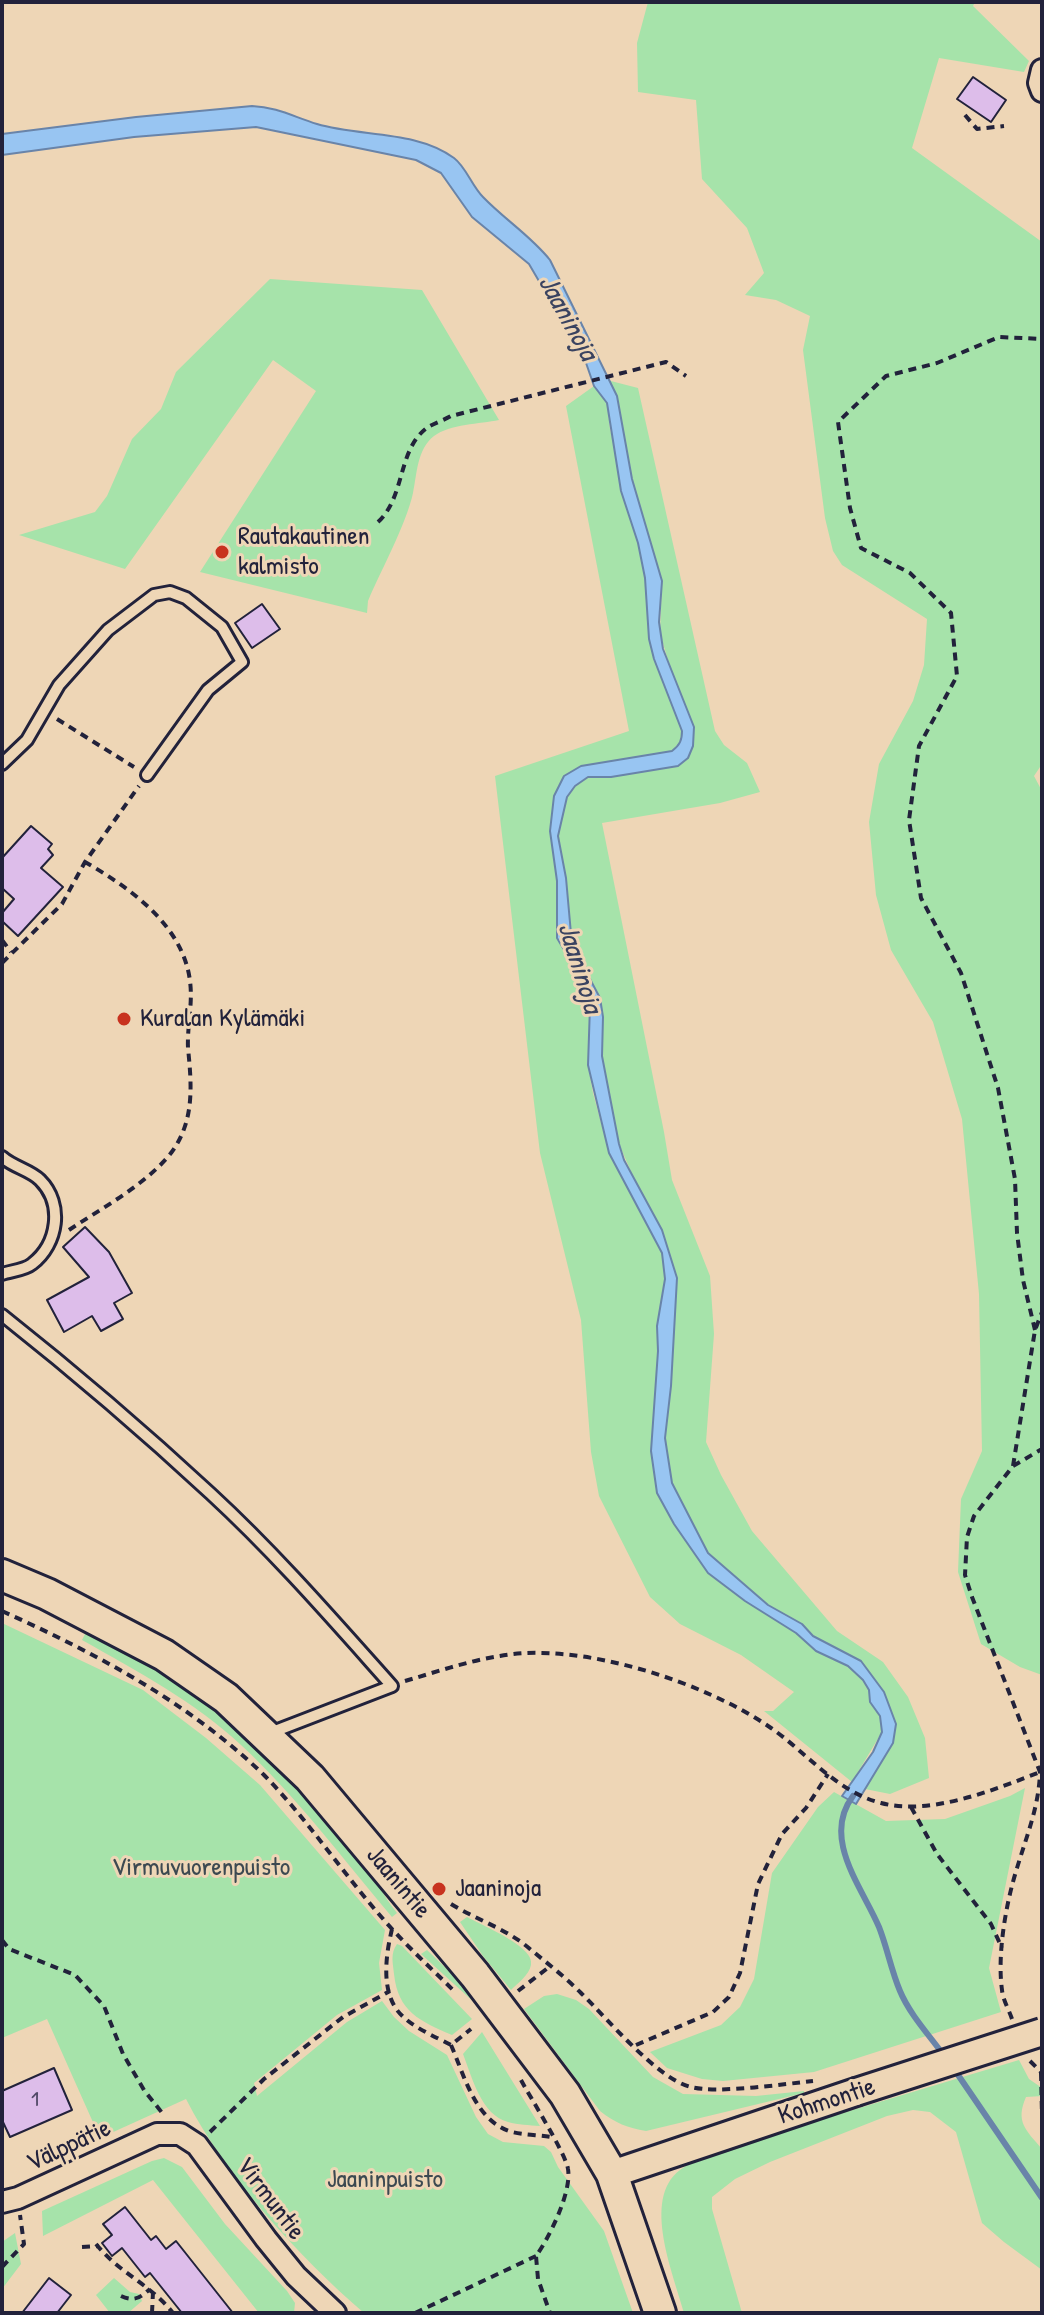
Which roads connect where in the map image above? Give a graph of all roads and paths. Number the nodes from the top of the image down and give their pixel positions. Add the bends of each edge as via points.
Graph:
1 (1042, 70) edge
2 (1042, 91) edge
3 (965, 115) dead end
4 (1004, 126) dead end
5 (1042, 339) edge
6 (686, 376) dead end
7 (378, 522) dead end
8 (44, 711) junction
9 (2, 764) edge
10 (147, 775) junction
11 (85, 862) junction
12 (2, 940) edge
13 (11, 952) junction
14 (2, 963) edge
15 (2, 1157) edge
16 (51, 1241) junction
17 (2, 1274) edge
18 (1042, 1312) edge
19 (2, 1315) edge
20 (1035, 1330) junction
21 (1042, 1449) edge
22 (1013, 1466) junction
23 (2, 1575) edge
24 (2, 1611) edge
25 (392, 1686) junction
26 (266, 1734) junction
27 (1041, 1772) edge
28 (828, 1774) junction
29 (911, 1807) junction
30 (445, 1897) dead end
31 (392, 1929) junction
32 (2, 1940) edge
33 (418, 1942) dead end
34 (411, 1948) junction
35 (1002, 1948) junction
36 (549, 1967) junction
37 (390, 1991) junction
38 (518, 1991) dead end
39 (463, 2001) dead end
40 (1014, 2023) dead end
41 (471, 2029) dead end
42 (1042, 2032) edge
43 (451, 2045) junction
44 (635, 2046) junction
45 (1029, 2060) dead end
46 (1042, 2073) edge
47 (520, 2078) dead end
48 (821, 2080) dead end
49 (1042, 2115) edge
50 (552, 2137) junction
51 (188, 2140) junction
52 (612, 2174) junction
53 (10, 2200) edge
54 (82, 2247) dead end
55 (536, 2256) junction
56 (2, 2267) edge
57 (152, 2291) junction
58 (121, 2296) dead end
59 (331, 2312) edge
60 (152, 2313) edge
61 (173, 2313) edge
62 (415, 2313) edge
63 (550, 2313) edge
64 (660, 2313) edge

1 - 2 street
3 - 4 path via 977,129
5 - 20 path via 999,337 937,363 886,376 838,422 861,548 910,573 951,613 957,676 919,746 909,820 921,898 961,973 998,1088 1015,1179 1023,1280
6 - 7 path via 666,362 451,416 413,442 394,502
8 - 9 lane via 27,740
8 - 10 path
8 - 10 lane via 59,685 108,630 154,595 170,592 186,598 222,627 242,662 208,690
10 - 11 path
11 - 13 path via 62,904
11 - 16 path via 132,892 176,941 190,980 192,1089 188,1124 167,1157 131,1189
12 - 13 path
13 - 14 path
15 - 16 lane via 39,1178 53,1198 56,1224
16 - 17 lane via 31,1266
18 - 20 path
19 - 25 lane via 213,1496
20 - 22 path
21 - 22 path
22 - 27 path via 974,1516 965,1575
23 - 26 main road, Jaanintie via 164,1655
24 - 31 path via 146,1682 214,1732 264,1776
25 - 26 lane
25 - 28 path via 501,1655 567,1653 645,1671 738,1706
26 - 52 main road, Jaanintie via 310,1778 475,1975 565,2094
27 - 29 path via 969,1796
27 - 35 path
28 - 29 path via 868,1799
28 - 44 path via 782,1834 758,1884 740,1973 729,1997 713,2012
29 - 35 path
30 - 36 path via 528,1947
31 - 34 path
31 - 37 path via 387,1951
32 - 51 path via 9,1949 75,1975 104,2006 144,2090
33 - 34 path
34 - 39 path
35 - 40 path via 1002,1993
36 - 38 path
36 - 44 path
37 - 43 path via 397,2010
37 - 51 path via 343,2017
41 - 43 path
42 - 52 street, Kohmontie, bridge
43 - 50 path via 478,2107 493,2123 512,2132
44 - 48 path via 671,2078 691,2087
45 - 46 path
46 - 49 path
47 - 50 path
50 - 55 path via 568,2168 565,2191
51 - 53 street, Välppätie via 157,2134
51 - 59 street, Virmuntie
52 - 64 main road, Jaanintie
53 - 56 path via 24,2244
54 - 57 path via 98,2245 113,2264
55 - 62 path
55 - 63 path
57 - 58 path via 130,2300
57 - 60 path
57 - 61 path

